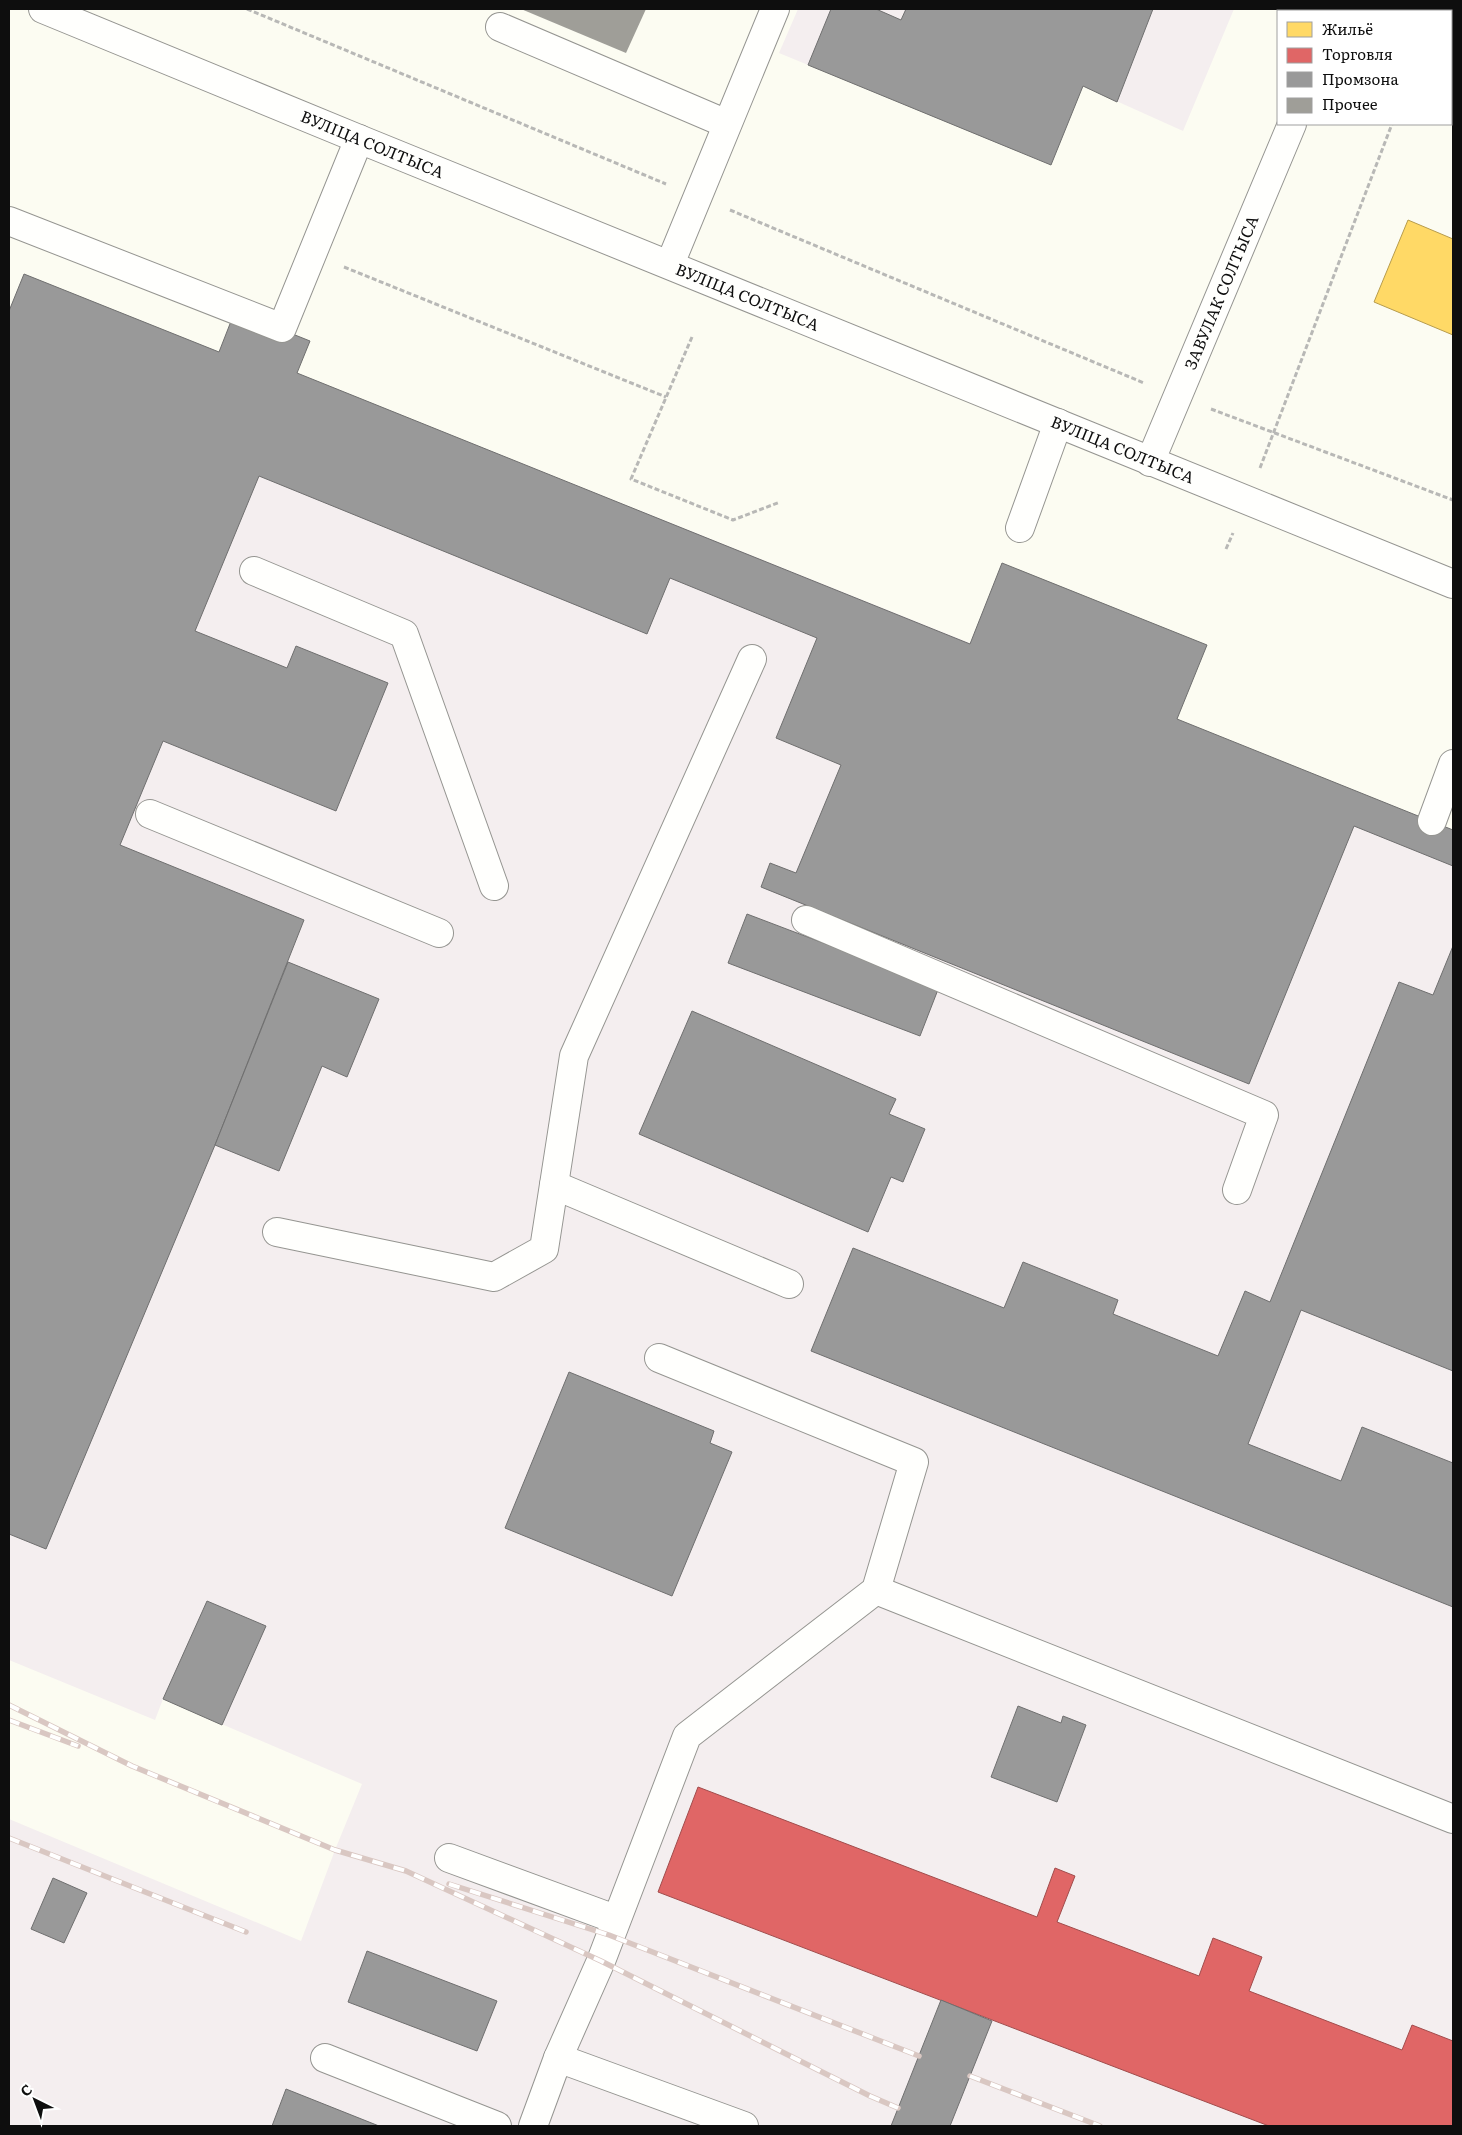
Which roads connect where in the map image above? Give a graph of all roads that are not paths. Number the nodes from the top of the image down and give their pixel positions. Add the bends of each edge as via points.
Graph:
1 (43, 9) edge
2 (775, 9) edge
3 (500, 27) dead end
4 (727, 124) junction
5 (1292, 125) edge
6 (359, 139) junction
7 (9, 221) edge
8 (670, 264) junction
9 (1058, 422) junction
10 (1150, 462) junction
11 (1020, 528) dead end
12 (254, 571) dead end
13 (1453, 584) edge
14 (752, 659) dead end
15 (1453, 764) edge
16 (150, 814) dead end
17 (1432, 821) dead end
18 (494, 886) dead end
19 (806, 920) dead end
20 (439, 933) dead end
21 (554, 1185) junction
22 (1237, 1190) dead end
23 (277, 1232) dead end
24 (788, 1284) dead end
25 (659, 1358) dead end
26 (876, 1590) junction
27 (1453, 1819) edge
28 (449, 1858) dead end
29 (616, 1920) junction
30 (325, 2058) dead end
31 (558, 2058) junction
32 (497, 2126) edge
33 (532, 2126) edge
34 (744, 2126) edge

1 - 6 street, ВУЛІЦА СОЛТЫСА
2 - 4 street
3 - 4 street
4 - 8 street
5 - 10 street, ЗАВУЛАК СОЛТЫСА
6 - 7 street via 282,328
6 - 8 street, ВУЛІЦА СОЛТЫСА
8 - 9 street, ВУЛІЦА СОЛТЫСА
9 - 10 street, ВУЛІЦА СОЛТЫСА
9 - 11 street
10 - 13 street, ВУЛІЦА СОЛТЫСА
12 - 18 street via 404,634
14 - 21 street via 574,1056
15 - 17 street
16 - 20 street
19 - 22 street via 1264,1115
21 - 23 street via 544,1249 494,1277
21 - 24 street
25 - 26 street via 914,1462
26 - 27 street
26 - 29 street via 687,1736
28 - 29 street
29 - 31 street
30 - 32 street
31 - 33 street
31 - 34 street

